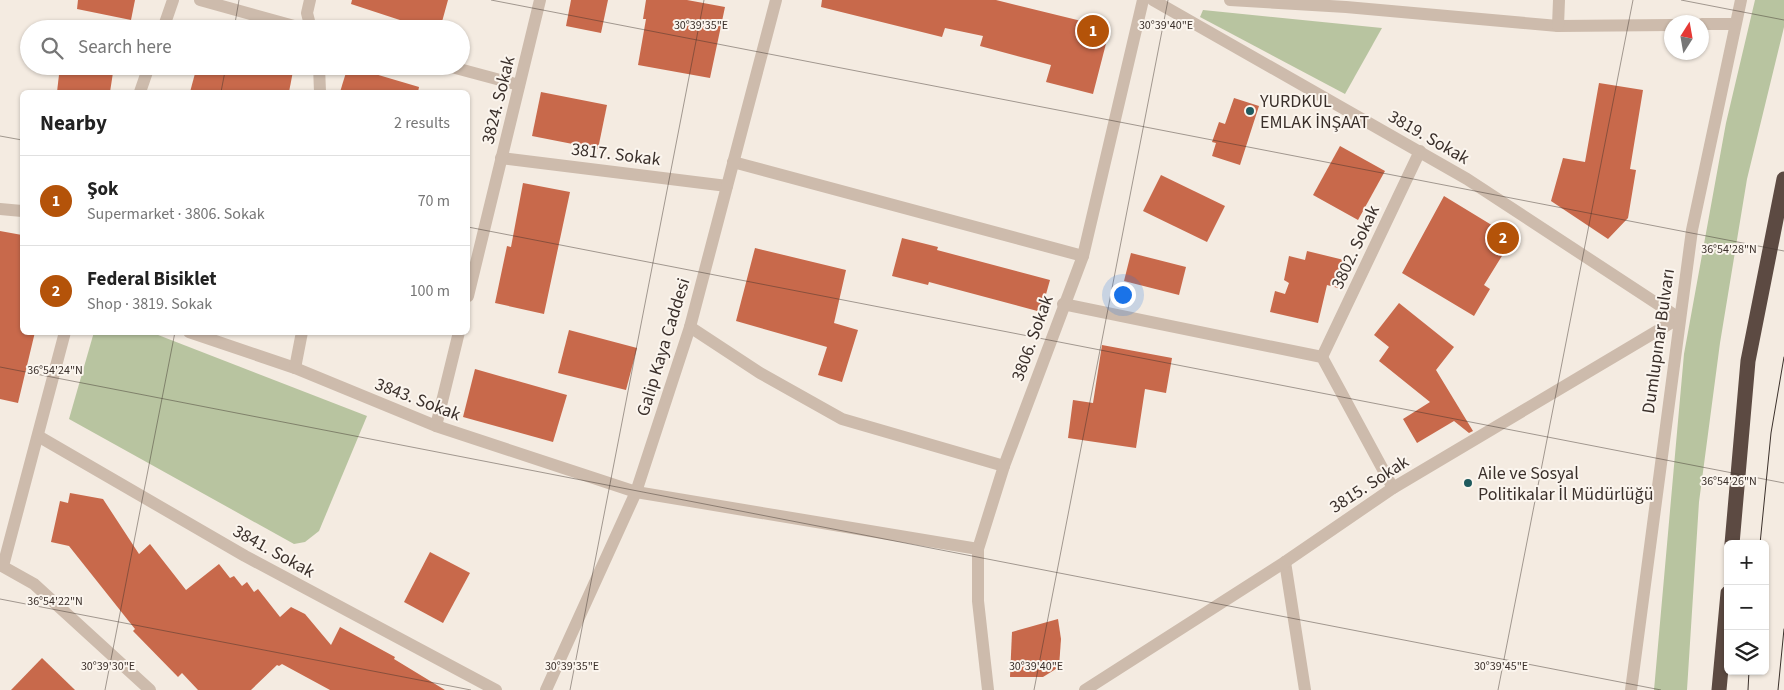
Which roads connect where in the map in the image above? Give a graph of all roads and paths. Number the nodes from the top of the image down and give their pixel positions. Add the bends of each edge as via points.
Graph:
1 (173, 0) edge
2 (200, 0) edge
3 (310, 0) edge
4 (540, 0) edge
5 (776, 0) edge
6 (1143, 0) edge
7 (1153, 0) edge
8 (1230, 0) edge
9 (1559, 0) edge
10 (1741, 0) edge
11 (1347, 4) edge
12 (166, 20) edge
13 (272, 20) edge
14 (309, 20) edge
15 (1709, 24) edge
16 (1734, 24) junction
17 (1664, 25) edge
18 (1558, 26) junction
19 (470, 72) edge
20 (146, 75) edge
21 (319, 75) edge
22 (519, 85) junction
23 (141, 90) edge
24 (320, 90) edge
25 (1420, 151) junction
26 (501, 158) junction
27 (733, 162) junction
28 (1784, 179) edge
29 (727, 186) junction
30 (0, 209) edge
31 (20, 211) edge
32 (1083, 256) junction
33 (470, 288) edge
34 (1063, 304) junction
35 (1679, 318) junction
36 (690, 327) junction
37 (64, 335) edge
38 (198, 335) edge
39 (301, 335) edge
40 (457, 335) edge
41 (1322, 357) junction
42 (295, 368) junction
43 (436, 426) junction
44 (38, 436) junction
45 (1004, 466) junction
46 (1393, 488) junction
47 (636, 492) junction
48 (1732, 540) edge
49 (978, 549) junction
50 (1285, 562) junction
51 (2, 565) edge
52 (1725, 630) edge
53 (1106, 684) edge
54 (150, 690) edge
55 (496, 690) edge
56 (546, 690) edge
57 (988, 690) edge
58 (1085, 690) edge
59 (1304, 690) edge
60 (1631, 690) edge
61 (1719, 690) edge

1 - 12 street
2 - 13 street
3 - 14 street
4 - 22 street, 3824. Sokak
5 - 27 street, Galip Kaya Caddesi
6 - 32 street, 3806. Sokak
7 - 25 street, 3819. Sokak
8 - 11 street
9 - 18 street
10 - 16 street, Dumlupınar Bulvarı
11 - 18 street
15 - 16 street
16 - 35 street, Dumlupınar Bulvarı via 1692,230
17 - 18 street
19 - 22 street
20 - 23 street
21 - 24 street
22 - 26 street, 3824. Sokak
25 - 35 street, 3819. Sokak
25 - 41 street, 3802. Sokak
26 - 29 street, 3817. Sokak
26 - 33 street, 3824. Sokak
27 - 29 street, Galip Kaya Caddesi
27 - 32 street
28 - 48 highway via 1748,361
29 - 36 street, Galip Kaya Caddesi
30 - 31 street
32 - 34 street, 3806. Sokak
34 - 41 street
34 - 45 street, 3806. Sokak
35 - 46 street, 3815. Sokak
35 - 60 street, Dumlupınar Bulvarı
36 - 45 street via 760,373 842,419
36 - 47 street, Galip Kaya Caddesi
37 - 44 street
38 - 42 street, 3843. Sokak
39 - 42 street
40 - 43 street
41 - 46 street
42 - 43 street, 3843. Sokak
43 - 47 street, 3843. Sokak
44 - 51 street
44 - 55 street, 3841. Sokak via 245,556
45 - 49 street, 3806. Sokak
46 - 50 street, 3815. Sokak
47 - 49 street, 3843. Sokak
47 - 56 street, Galip Kaya Caddesi
49 - 57 street, 3806. Sokak via 978,601
50 - 53 street, 3815. Sokak
50 - 59 street
51 - 54 street via 34,584
52 - 61 highway
53 - 58 street, 3815. Sokak

